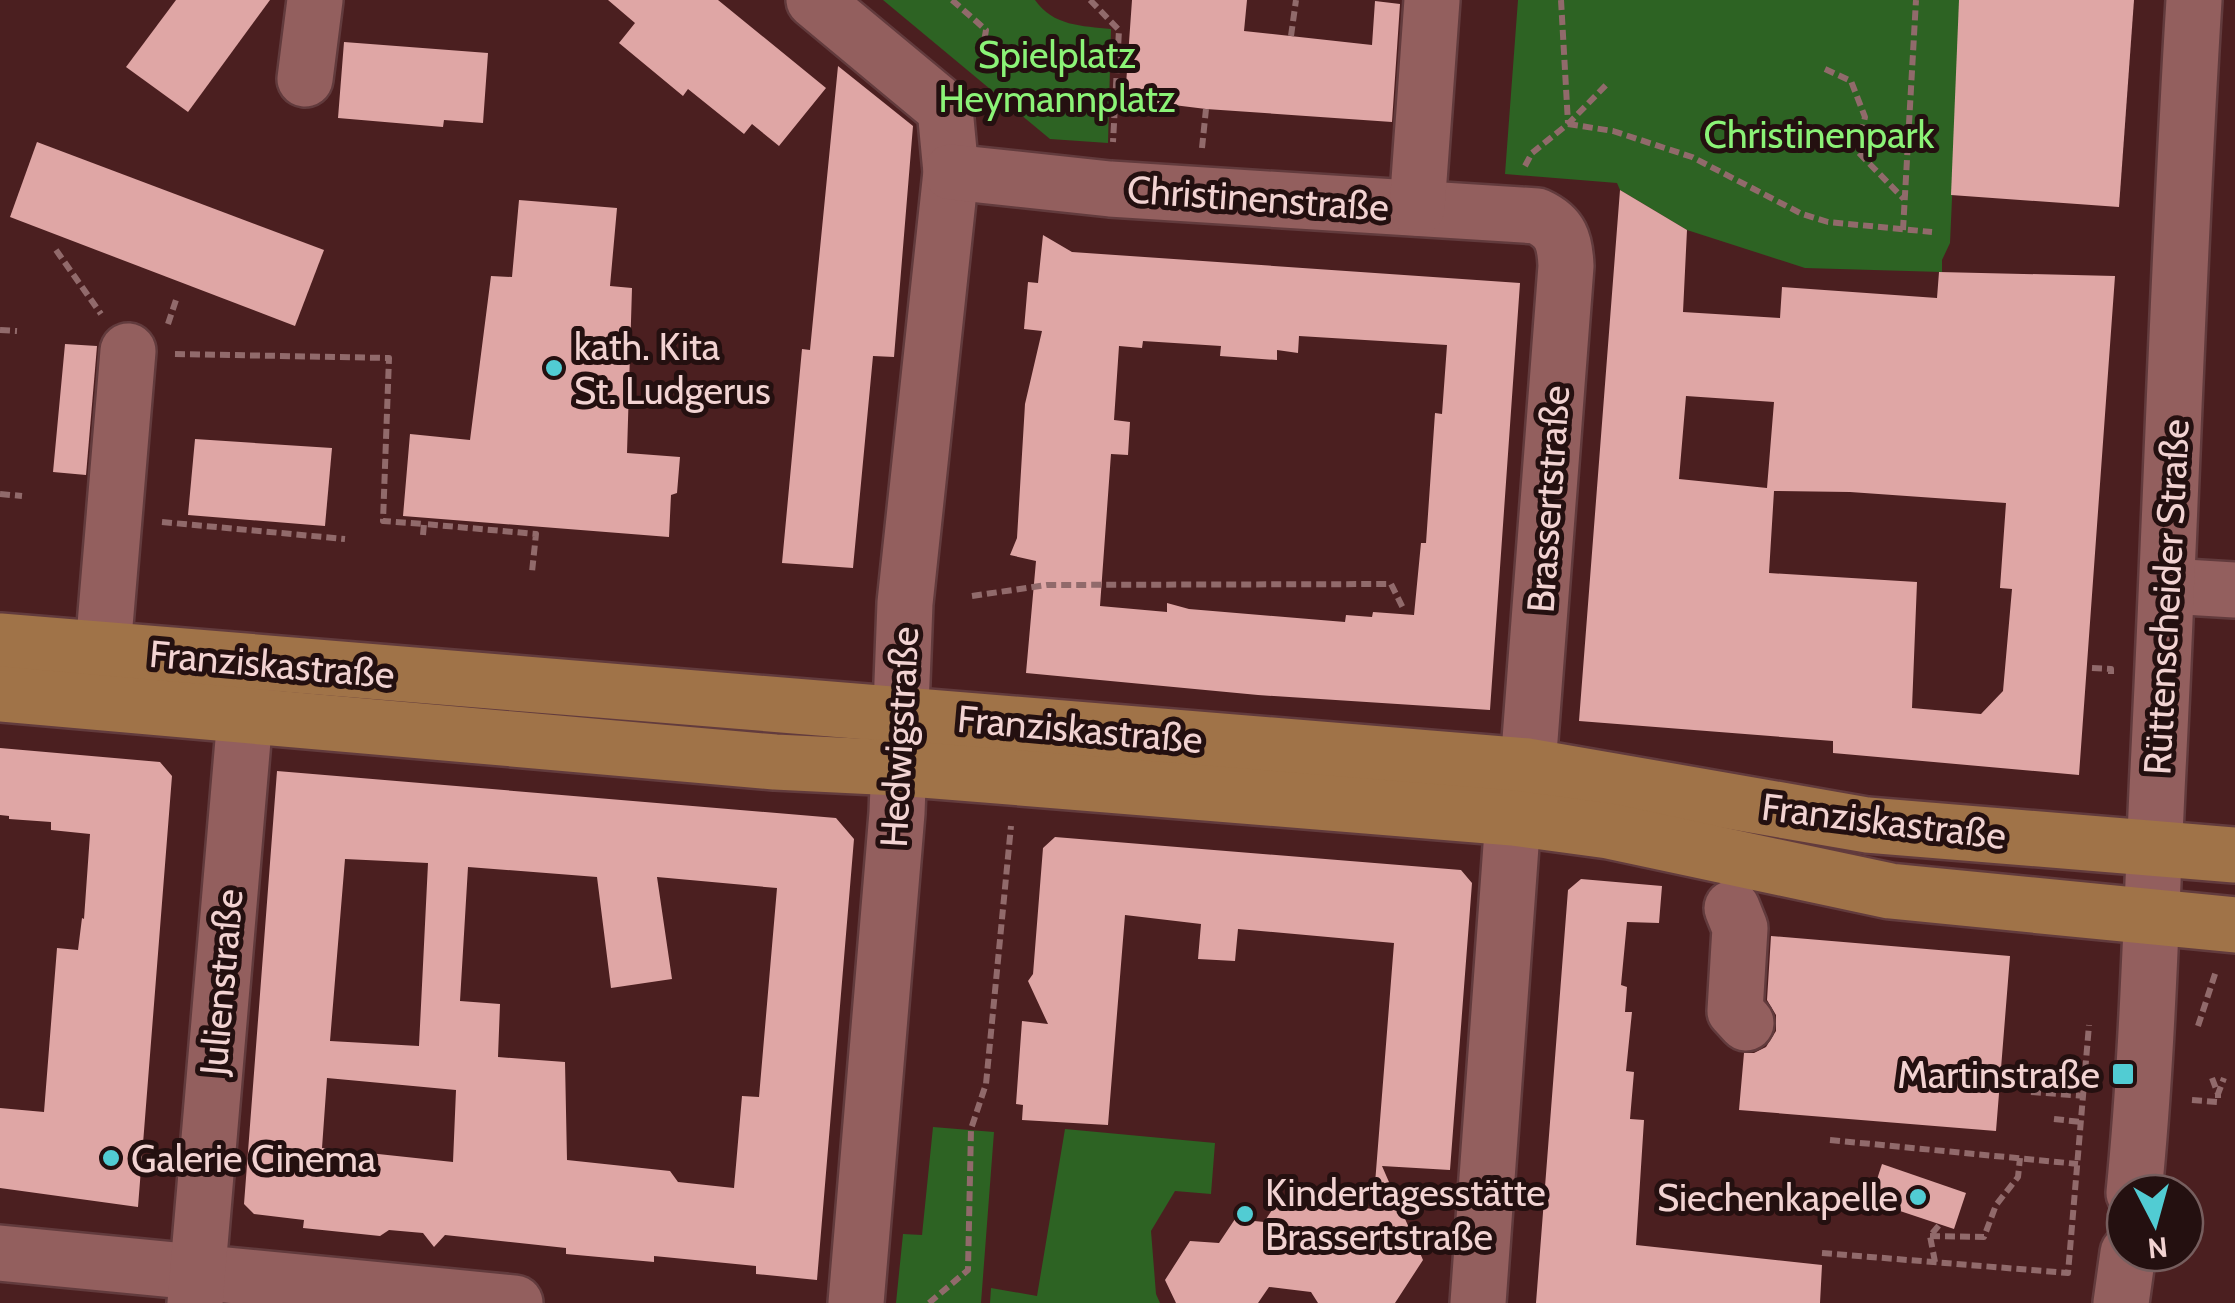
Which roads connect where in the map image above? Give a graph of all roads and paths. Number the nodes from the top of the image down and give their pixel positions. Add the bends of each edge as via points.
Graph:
1 (314, 0) edge
2 (814, 0) edge
3 (952, 0) edge
4 (1090, 0) edge
5 (1296, 0) edge
6 (1432, 0) edge
7 (1561, 0) edge
8 (1916, 0) edge
9 (2194, 0) edge
10 (1291, 36) dead end
11 (1824, 69) dead end
12 (304, 79) dead end
13 (1606, 84) dead end
14 (973, 85) dead end
15 (1568, 124) junction
16 (1113, 150) dead end
17 (1523, 170) dead end
18 (951, 172) junction
19 (1904, 200) junction
20 (1417, 208) junction
21 (1902, 230) junction
22 (1932, 232) dead end
23 (1560, 233) joint
24 (56, 250) dead end
25 (0, 330) edge
26 (16, 331) dead end
27 (128, 351) junction
28 (0, 494) edge
29 (22, 496) dead end
30 (116, 518) junction
31 (424, 524) junction
32 (423, 535) dead end
33 (346, 538) dead end
34 (532, 572) dead end
35 (2168, 586) junction
36 (2235, 590) edge
37 (972, 596) dead end
38 (1403, 608) dead end
39 (0, 641) edge
40 (250, 662) junction
41 (2092, 668) dead end
42 (101, 676) junction
43 (2110, 681) dead end
44 (0, 694) edge
45 (899, 714) junction
46 (244, 718) junction
47 (1528, 766) junction
48 (898, 768) junction
49 (1513, 818) junction
50 (1011, 822) dead end
51 (2156, 847) junction
52 (2235, 855) edge
53 (1732, 908) dead end
54 (2152, 918) junction
55 (2227, 942) edge
56 (1746, 1023) dead end
57 (2089, 1025) dead end
58 (2196, 1032) dead end
59 (2026, 1073) dead end
60 (2039, 1074) dead end
61 (2212, 1078) dead end
62 (2224, 1078) dead end
63 (2031, 1092) junction
64 (2083, 1096) junction
65 (2095, 1096) dead end
66 (2054, 1119) dead end
67 (2081, 1122) junction
68 (1830, 1140) dead end
69 (2020, 1158) junction
70 (2077, 1164) junction
71 (2108, 1173) edge
72 (2136, 1173) edge
73 (1940, 1224) dead end
74 (1930, 1236) junction
75 (1822, 1252) dead end
76 (0, 1253) edge
77 (1935, 1262) junction
78 (2125, 1273) edge
79 (196, 1288) edge
80 (515, 1303) edge
81 (856, 1303) edge
82 (929, 1303) edge
83 (1478, 1303) edge
84 (2121, 1303) edge

1 - 12 street
2 - 18 street, Hedwigstraße via 945,109
3 - 14 path via 986,30
4 - 16 path via 1119,30
5 - 10 path
6 - 20 street
7 - 15 path
8 - 19 path
9 - 35 street, Rüttenscheider Straße
11 - 19 path via 1851,81 1865,117 1857,152
13 - 15 path
15 - 17 path via 1532,153
15 - 21 path via 1692,157 1802,214
18 - 20 street, Christinenstraße
18 - 45 street, Hedwigstraße
19 - 21 path
20 - 23 street, Christinenstraße via 1537,216
21 - 22 path
23 - 47 street, Brassertstraße via 1566,266
24 - 27 path
25 - 26 path
27 - 30 street
27 - 31 path via 390,358 383,521
28 - 29 path
30 - 33 path
30 - 42 street
31 - 32 path
31 - 34 path via 536,531
35 - 36 street
35 - 51 street, Rüttenscheider Straße
37 - 38 path via 1048,585 1392,584
39 - 42 main road, Franziskastraße
40 - 42 main road, Franziskastraße
40 - 45 main road, Franziskastraße
40 - 46 street, Julienstraße
41 - 43 path via 2112,670
42 - 44 main road, Franziskastraße
42 - 46 main road, Franziskastraße
45 - 47 main road, Franziskastraße
45 - 48 street, Hedwigstraße
46 - 48 main road, Franziskastraße
46 - 79 street, Julienstraße
47 - 51 main road, Franziskastraße via 1868,825
48 - 49 main road, Franziskastraße
48 - 81 street, Hedwigstraße
49 - 54 main road, Franziskastraße via 1609,831 1890,891
49 - 83 street
50 - 82 path via 986,1084 971,1130 968,1270
51 - 52 main road
51 - 54 street, Rüttenscheider Straße
53 - 56 street via 1740,928 1734,1010
54 - 55 main road
54 - 72 street, Rüttenscheider Straße
55 - 58 path
57 - 64 path
59 - 63 path
60 - 63 path
61 - 62 path via 2218,1098
63 - 64 path
64 - 65 path
64 - 67 path
66 - 67 path
67 - 70 path
68 - 69 path
69 - 70 path
69 - 74 path via 2018,1177 1984,1237
70 - 71 path
70 - 77 path via 2068,1273
73 - 74 path
74 - 77 path
75 - 77 path
76 - 79 street
78 - 84 street
79 - 80 street

